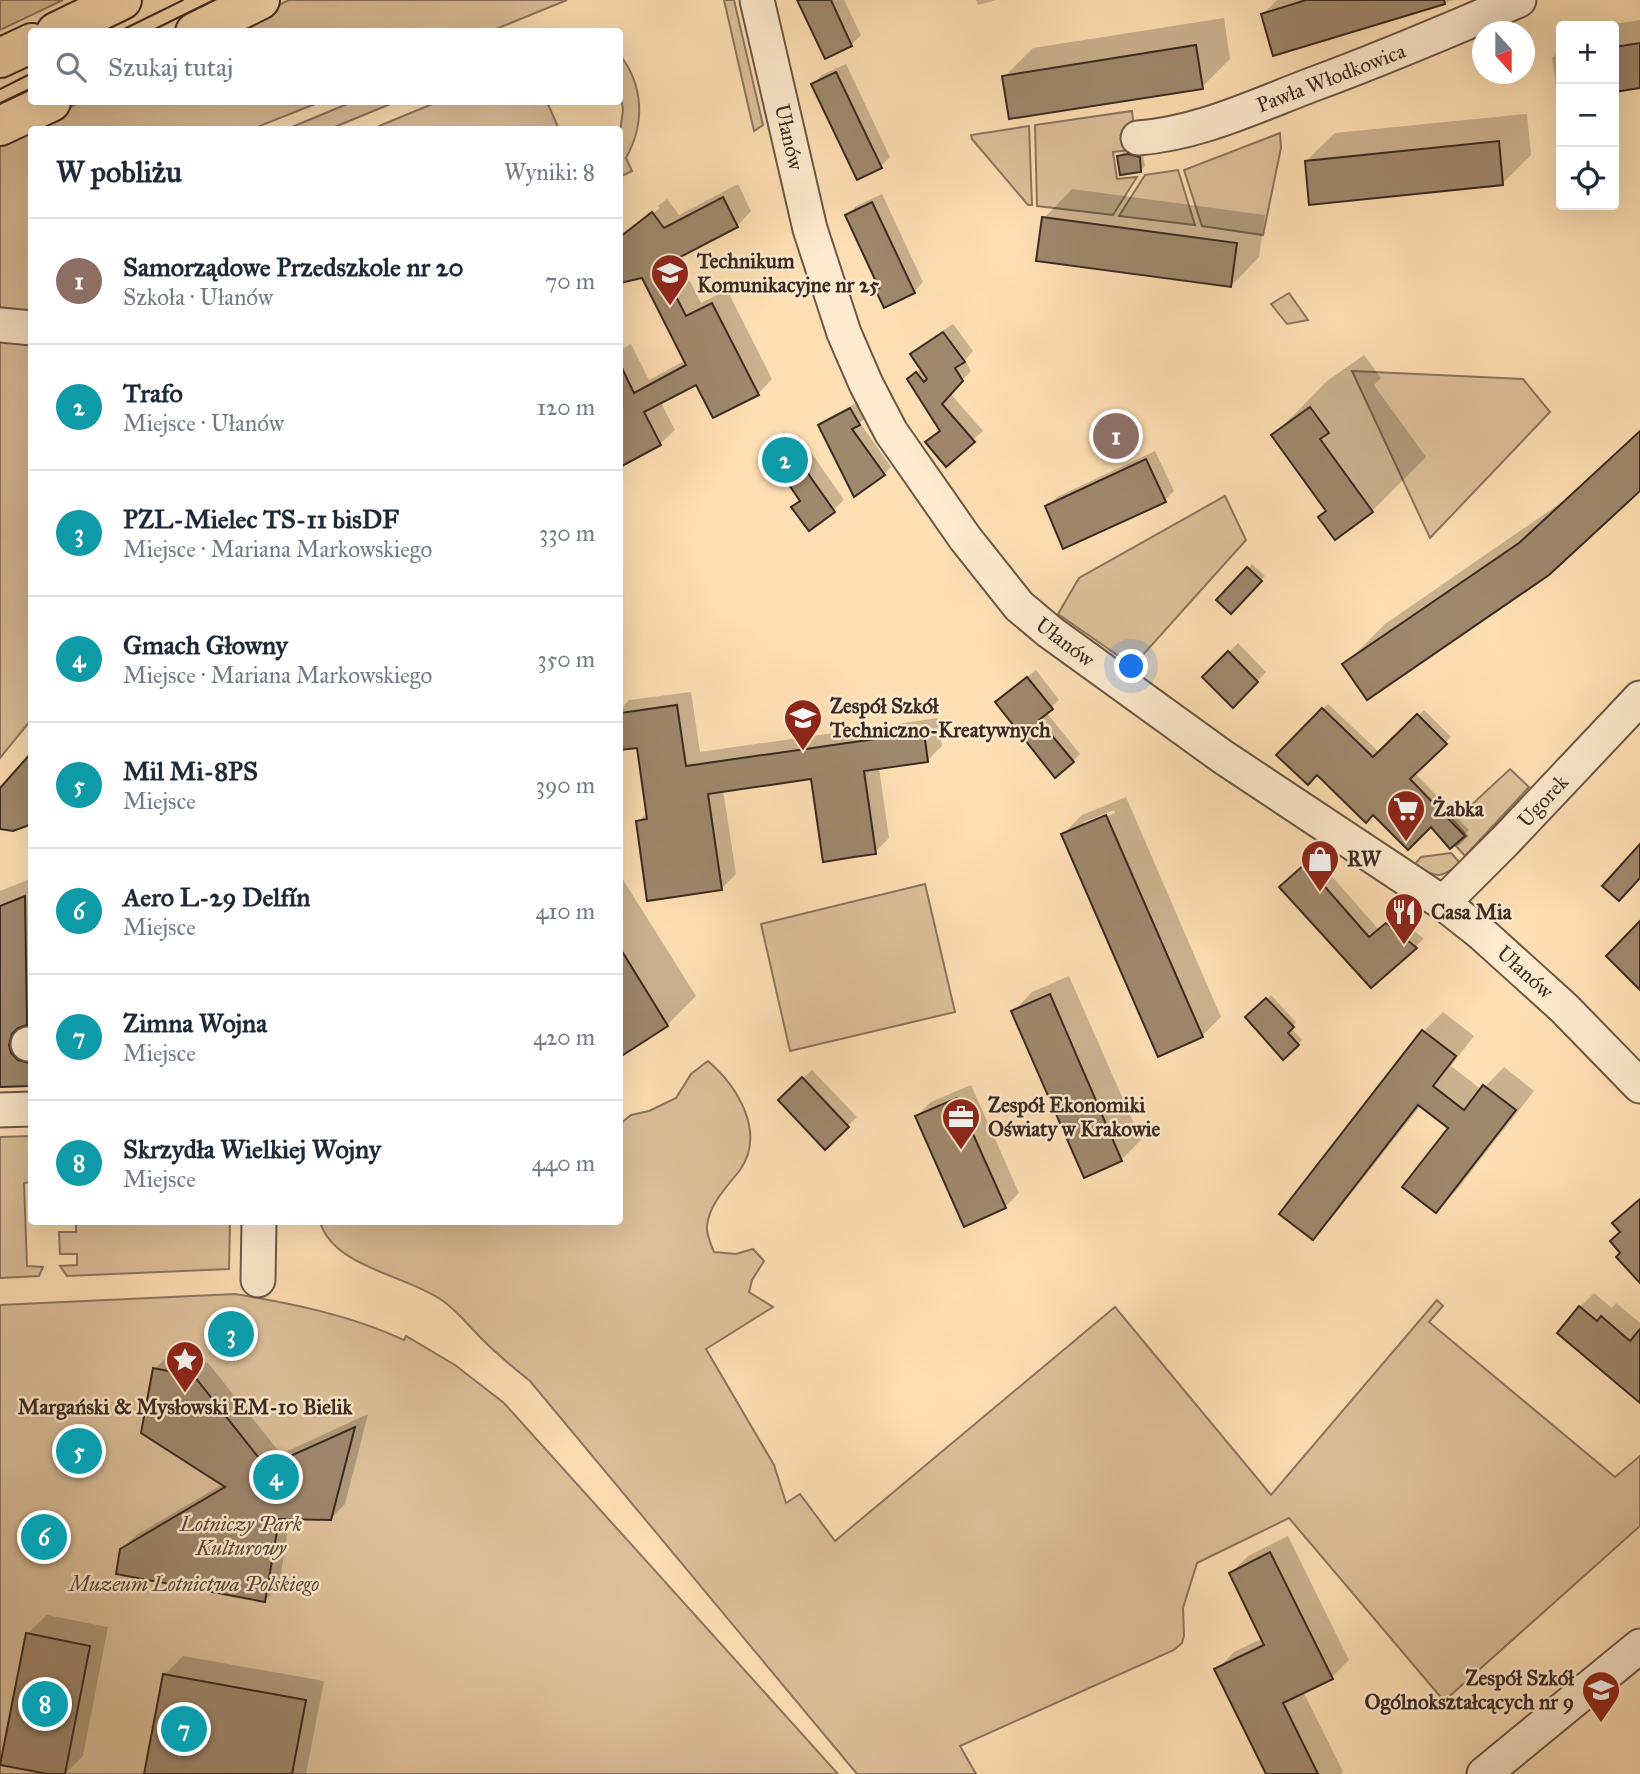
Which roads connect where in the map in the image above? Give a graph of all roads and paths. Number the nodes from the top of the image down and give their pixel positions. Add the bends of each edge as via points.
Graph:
1 (122, 0) edge
2 (260, 0) edge
3 (757, 0) edge
4 (1519, 0) edge
5 (64, 28) edge
6 (203, 28) edge
7 (28, 45) edge
8 (0, 58) edge
9 (45, 105) edge
10 (0, 126) edge
11 (1138, 138) dead end
12 (0, 325) edge
13 (28, 328) edge
14 (1640, 698) edge
15 (1443, 903) junction
16 (1640, 1086) edge
17 (28, 1109) edge
18 (0, 1110) edge
19 (260, 1225) edge
20 (258, 1280) dead end
21 (1640, 1646) edge
22 (1484, 1774) edge

1 - 5 main road
2 - 6 main road
3 - 15 street, Ułanów via 810,229 844,333 891,432 981,559 1018,606 1050,632 1223,757
4 - 11 street, Pawła Włodkowica via 1222,121
7 - 8 main road
9 - 10 main road
12 - 13 street
14 - 15 street, Ugorek
15 - 16 street, Ułanów via 1564,1008
17 - 18 street
19 - 20 street
21 - 22 street

